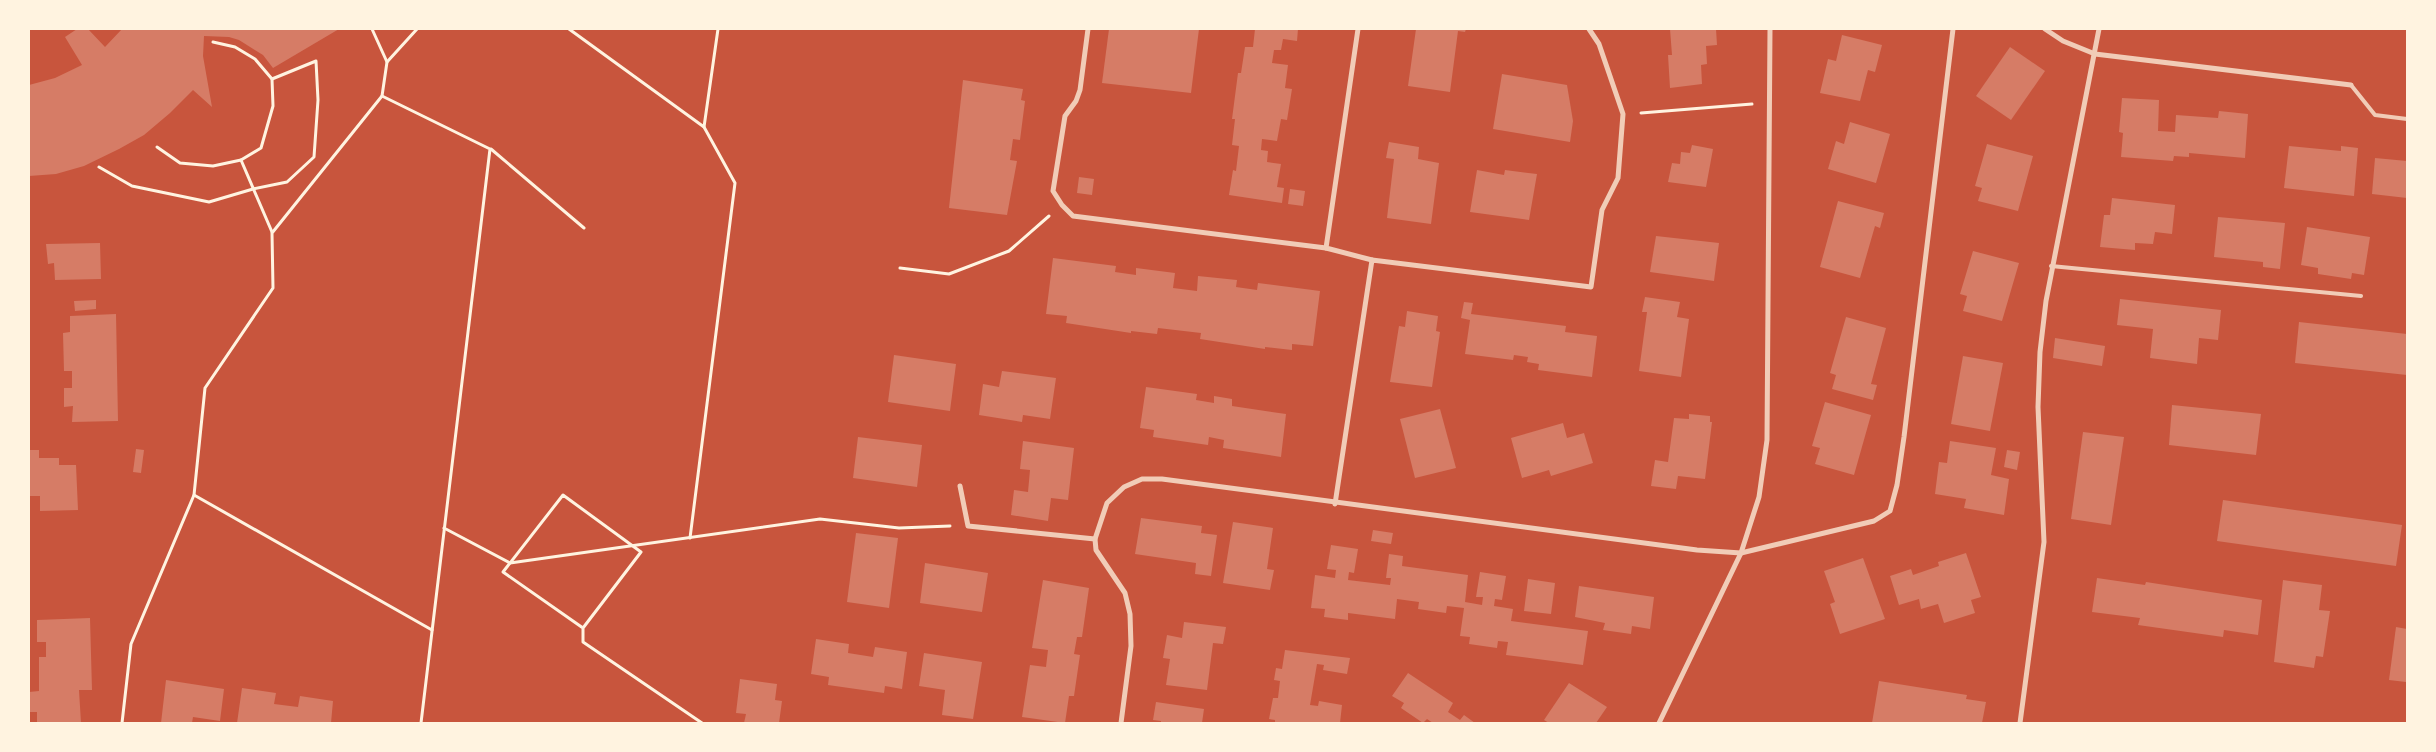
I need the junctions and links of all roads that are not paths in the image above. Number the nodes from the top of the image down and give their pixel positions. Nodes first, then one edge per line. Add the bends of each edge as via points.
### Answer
1 (1088, 29) edge
2 (1358, 29) edge
3 (1589, 29) edge
4 (1770, 29) edge
5 (1953, 29) edge
6 (2045, 29) edge
7 (2099, 29) edge
8 (2095, 54) junction
9 (2351, 85) joint
10 (2407, 119) edge
11 (1326, 248) junction
12 (1372, 260) junction
13 (2051, 266) junction
14 (2361, 296) dead end
15 (960, 486) dead end
16 (1335, 504) junction
17 (1095, 538) junction
18 (1741, 553) junction
19 (1121, 723) edge
20 (1659, 723) edge
21 (2020, 723) edge

1 - 11 street via 1080,90 1065,116 1053,191 1073,216
2 - 11 street
3 - 12 street via 1599,44 1623,114 1618,178 1602,210 1592,287
4 - 18 street via 1767,440 1759,497
5 - 18 street via 1903,446 1890,511 1874,521
6 - 8 street via 2063,41
7 - 8 street
8 - 9 street
8 - 13 street
9 - 10 lane via 2375,115
11 - 12 street
12 - 16 street
13 - 14 lane
13 - 21 street via 2040,352 2038,407 2044,542
15 - 17 street via 968,526
16 - 17 street via 1162,479 1142,479 1124,487 1107,503
16 - 18 street
17 - 19 street via 1096,550 1125,593 1130,614 1131,646
18 - 20 street

